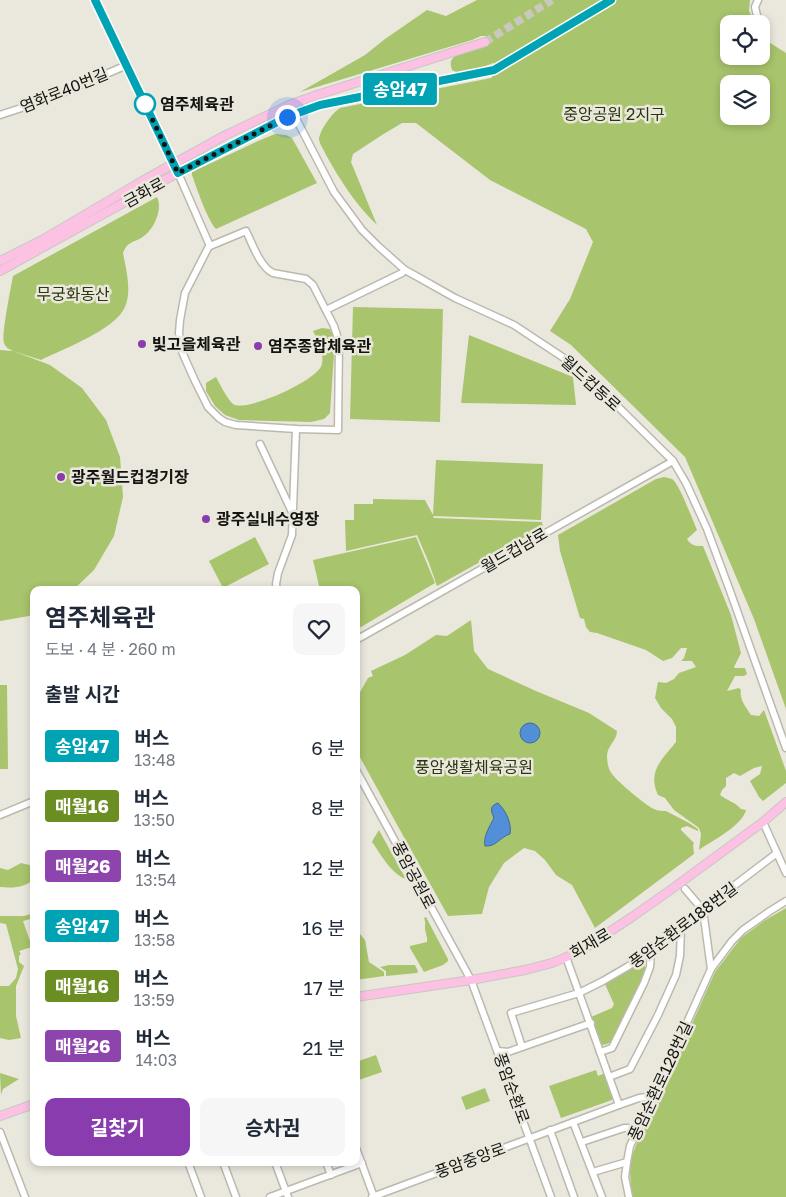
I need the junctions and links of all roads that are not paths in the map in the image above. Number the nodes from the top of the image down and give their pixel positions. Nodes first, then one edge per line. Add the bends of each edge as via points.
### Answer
1 (95, 0) edge
2 (758, 0) edge
3 (757, 15) edge
4 (485, 42) tunnel mouth
5 (127, 65) junction
6 (494, 70) tunnel mouth
7 (288, 105) junction
8 (0, 114) edge
9 (293, 114) junction
10 (174, 164) junction
11 (178, 173) junction
12 (210, 246) junction
13 (0, 261) edge
14 (405, 270) junction
15 (0, 271) edge
16 (326, 310) junction
17 (296, 429) junction
18 (260, 444) dead end
19 (672, 461) junction
20 (292, 513) junction
21 (276, 586) edge
22 (360, 638) edge
23 (786, 748) edge
24 (360, 777) edge
25 (786, 802) edge
26 (30, 803) edge
27 (0, 815) edge
28 (762, 822) junction
29 (777, 853) junction
30 (786, 873) edge
31 (685, 889) dead end
32 (786, 901) edge
33 (703, 910) junction
34 (681, 926) junction
35 (652, 951) junction
36 (566, 957) junction
37 (710, 968) junction
38 (471, 980) junction
39 (580, 993) junction
40 (360, 996) edge
41 (590, 1023) junction
42 (522, 1047) junction
43 (498, 1051) junction
44 (600, 1052) junction
45 (609, 1077) junction
46 (654, 1096) junction
47 (30, 1105) edge
48 (619, 1105) junction
49 (0, 1116) edge
50 (574, 1122) junction
51 (550, 1130) junction
52 (0, 1132) edge
53 (637, 1132) junction
54 (530, 1138) junction
55 (582, 1142) junction
56 (360, 1158) edge
57 (626, 1162) junction
58 (362, 1163) joint
59 (189, 1166) edge
60 (224, 1166) edge
61 (276, 1166) edge
62 (328, 1166) edge
63 (354, 1166) edge
64 (593, 1172) junction
65 (331, 1174) junction
66 (287, 1194) edge
67 (25, 1197) edge
68 (201, 1197) edge
69 (236, 1197) edge
70 (270, 1197) edge
71 (373, 1197) edge
72 (551, 1197) edge
73 (574, 1197) edge
74 (602, 1197) edge
75 (629, 1197) edge

1 - 5 street
2 - 3 street
4 - 7 main road, 금화로
5 - 8 street, 염화로40번길 via 46,100
5 - 10 street
6 - 9 main road, 금화로 via 320,105
7 - 9 street, 월드컵동로
7 - 10 main road, 금화로
9 - 11 main road, 금화로
9 - 14 street, 월드컵동로 via 346,210 362,230
10 - 11 street
10 - 13 main road, 금화로
11 - 12 street
11 - 15 main road, 금화로
12 - 16 street via 246,231 268,270 306,279
12 - 17 street via 185,293 180,320 181,348 196,383 208,407 225,422
14 - 16 street
14 - 19 street, 월드컵동로 via 514,325 573,364
16 - 17 street via 339,342 338,430
17 - 20 street
18 - 20 street
19 - 22 street, 월드컵남로
19 - 23 street, 월드컵동로 via 686,482 707,529
20 - 21 street via 292,535 278,572
24 - 38 street, 풍암공원로
25 - 28 main road, 회재로
26 - 27 street
28 - 29 street
28 - 36 main road, 회재로 via 662,896 585,948
29 - 30 street
29 - 33 street, 풍암순환로188번길
31 - 33 street
32 - 37 street, 풍암순환로128번길 via 743,930
33 - 34 street, 풍암순환로188번길
33 - 37 street
34 - 35 street, 풍암순환로188번길
34 - 45 street via 676,975 658,1015 630,1069
35 - 39 street, 풍암순환로188번길
35 - 44 street via 644,983 612,1048
36 - 38 main road, 회재로 via 525,970
36 - 39 street
37 - 46 street, 풍암순환로128번길
38 - 40 main road, 회재로
38 - 43 street, 풍암순환로
39 - 41 street
39 - 42 street, 풍암순환로188번길 via 511,1013
41 - 42 street
41 - 44 street
42 - 43 street via 508,1052
43 - 54 street, 풍암순환로
44 - 45 street
45 - 48 street
46 - 48 street, 풍암중앙로
46 - 53 street, 풍암순환로128번길
47 - 49 main road
48 - 50 street, 풍암중앙로
50 - 51 street, 풍암중앙로
50 - 55 street
51 - 54 street, 풍암중앙로
51 - 73 street
52 - 67 street
53 - 55 street via 624,1128
53 - 57 street, 풍암순환로128번길
54 - 71 street, 풍암중앙로
54 - 72 street, 풍암순환로
55 - 64 street
56 - 58 street
57 - 64 street
57 - 75 street, 풍암순환로128번길
58 - 71 street
59 - 68 street
60 - 69 street
61 - 66 street
62 - 65 street
63 - 65 street
64 - 74 street
65 - 66 street
66 - 70 street

